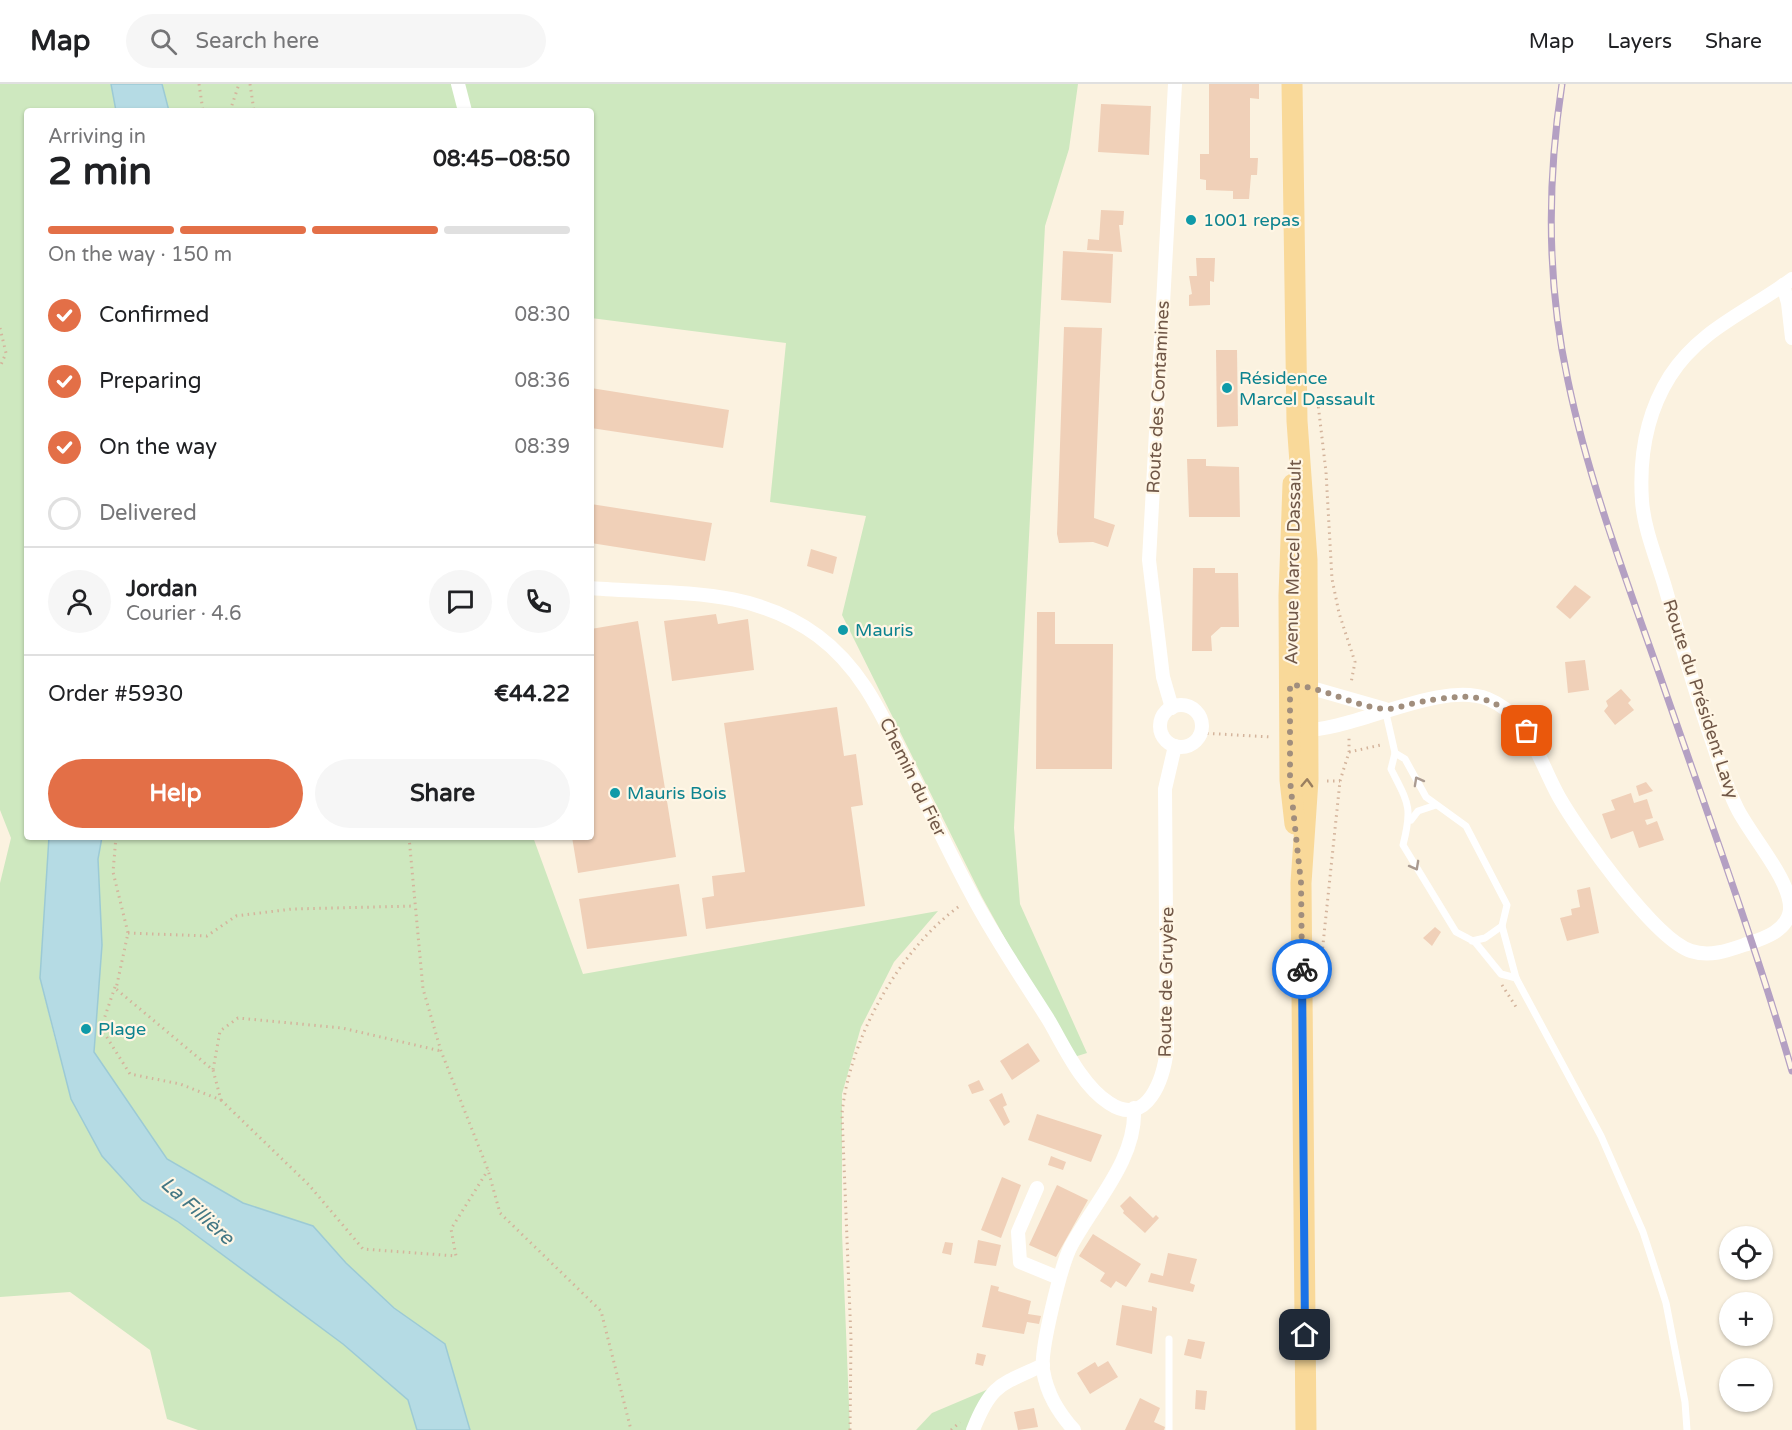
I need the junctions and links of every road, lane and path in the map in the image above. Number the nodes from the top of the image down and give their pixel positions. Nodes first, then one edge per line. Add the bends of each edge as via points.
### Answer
1 (199, 84) edge
2 (239, 84) edge
3 (250, 84) edge
4 (458, 84) edge
5 (1175, 84) edge
6 (1292, 84) edge
7 (203, 108) edge
8 (231, 108) edge
9 (254, 108) edge
10 (464, 108) edge
11 (1787, 282) edge
12 (0, 328) edge
13 (1792, 338) edge
14 (0, 367) edge
15 (1317, 392) dead end
16 (594, 588) edge
17 (1299, 685) junction
18 (1345, 699) junction
19 (1172, 708) junction
20 (1385, 710) junction
21 (1299, 729) junction
22 (1201, 733) junction
23 (1392, 743) junction
24 (1176, 746) junction
25 (1349, 752) dead end
26 (1395, 753) junction
27 (1290, 760) junction
28 (1340, 781) dead end
29 (1436, 805) junction
30 (1409, 822) junction
31 (116, 840) edge
32 (409, 840) edge
33 (1301, 883) junction
34 (972, 897) junction
35 (415, 906) junction
36 (1502, 926) junction
37 (128, 933) junction
38 (1472, 940) junction
39 (1321, 959) dead end
40 (1515, 978) junction
41 (118, 980) junction
42 (1501, 985) dead end
43 (1524, 1019) dead end
44 (441, 1051) junction
45 (213, 1070) junction
46 (221, 1100) junction
47 (1134, 1108) junction
48 (488, 1170) junction
49 (1037, 1188) dead end
50 (1059, 1278) junction
51 (1169, 1339) dead end
52 (1043, 1365) junction
53 (631, 1430) edge
54 (850, 1430) edge
55 (973, 1430) edge
56 (1074, 1430) edge
57 (1169, 1430) edge
58 (1306, 1430) edge
59 (1688, 1430) edge

1 - 7 path
2 - 8 path
3 - 9 path
4 - 10 street
5 - 19 street, Route des Contamines via 1149,560 1163,677
6 - 17 main road, Avenue Marcel Dassault via 1297,421 1307,560
11 - 13 street
11 - 20 street, Route du Président Lavy via 1719,324 1692,348 1670,377 1654,409 1641,462 1642,506 1686,663 1737,808 1787,887 1791,909 1785,922 1764,938 1715,954 1681,947 1654,925 1575,821 1558,796 1527,731 1510,713 1491,700 1470,696
12 - 14 path via 6,353
15 - 18 path via 1332,579 1355,662
16 - 34 street, Chemin du Fier via 695,592 735,598 780,613 832,646 873,696
17 - 18 street, Route du Président Lavy
17 - 21 main road, Avenue Marcel Dassault
18 - 20 street, Route du Président Lavy
19 - 22 street via 1187,706 1195,711 1201,719
19 - 24 street via 1162,718 1161,728 1164,738
20 - 21 street, Route du Président Lavy via 1343,723
20 - 23 lane
21 - 27 main road, Avenue Marcel Dassault
33 -> 21 main road, Avenue Marcel Dassault via 1308,780
22 - 24 street via 1192,744
22 - 27 path via 1268,736
23 - 25 path
23 - 26 lane
24 - 47 street, Route de Gruyère via 1165,789 1167,1048 1159,1086 1147,1101
29 -> 26 lane via 1426,797 1405,759
26 - 30 lane via 1391,769 1409,805
27 - 33 main road, Avenue Marcel Dassault
28 - 39 path
29 - 30 lane via 1418,811
29 - 36 lane via 1466,826 1507,905
30 -> 38 lane via 1403,844 1456,932
31 - 37 path via 112,872
32 - 35 path
33 - 58 main road, Avenue Marcel Dassault
34 - 47 street, Chemin du Fier via 1089,1083 1110,1104
34 - 54 path via 949,914 909,955 863,1038 846,1083 842,1114 851,1339
35 - 37 path via 292,909 236,915 207,936
35 - 44 path via 423,989
36 - 38 lane via 1485,938
36 - 40 lane
37 - 41 path
38 - 40 lane via 1501,974
40 - 59 lane via 1601,1136 1643,1232 1666,1303
41 - 45 path via 116,989
41 - 46 path via 101,1028 130,1074 180,1084
42 - 43 path
44 - 45 path via 342,1028 238,1018 220,1031
44 - 48 path
45 - 46 path
46 - 48 path via 309,1185 363,1249 456,1256 451,1229
47 - 50 street via 1131,1140 1071,1246
48 - 53 path via 500,1213 601,1311
49 - 50 street via 1018,1232 1020,1262
50 - 52 street
51 - 57 lane
52 - 55 street via 997,1386 984,1401
52 - 56 street via 1050,1397

